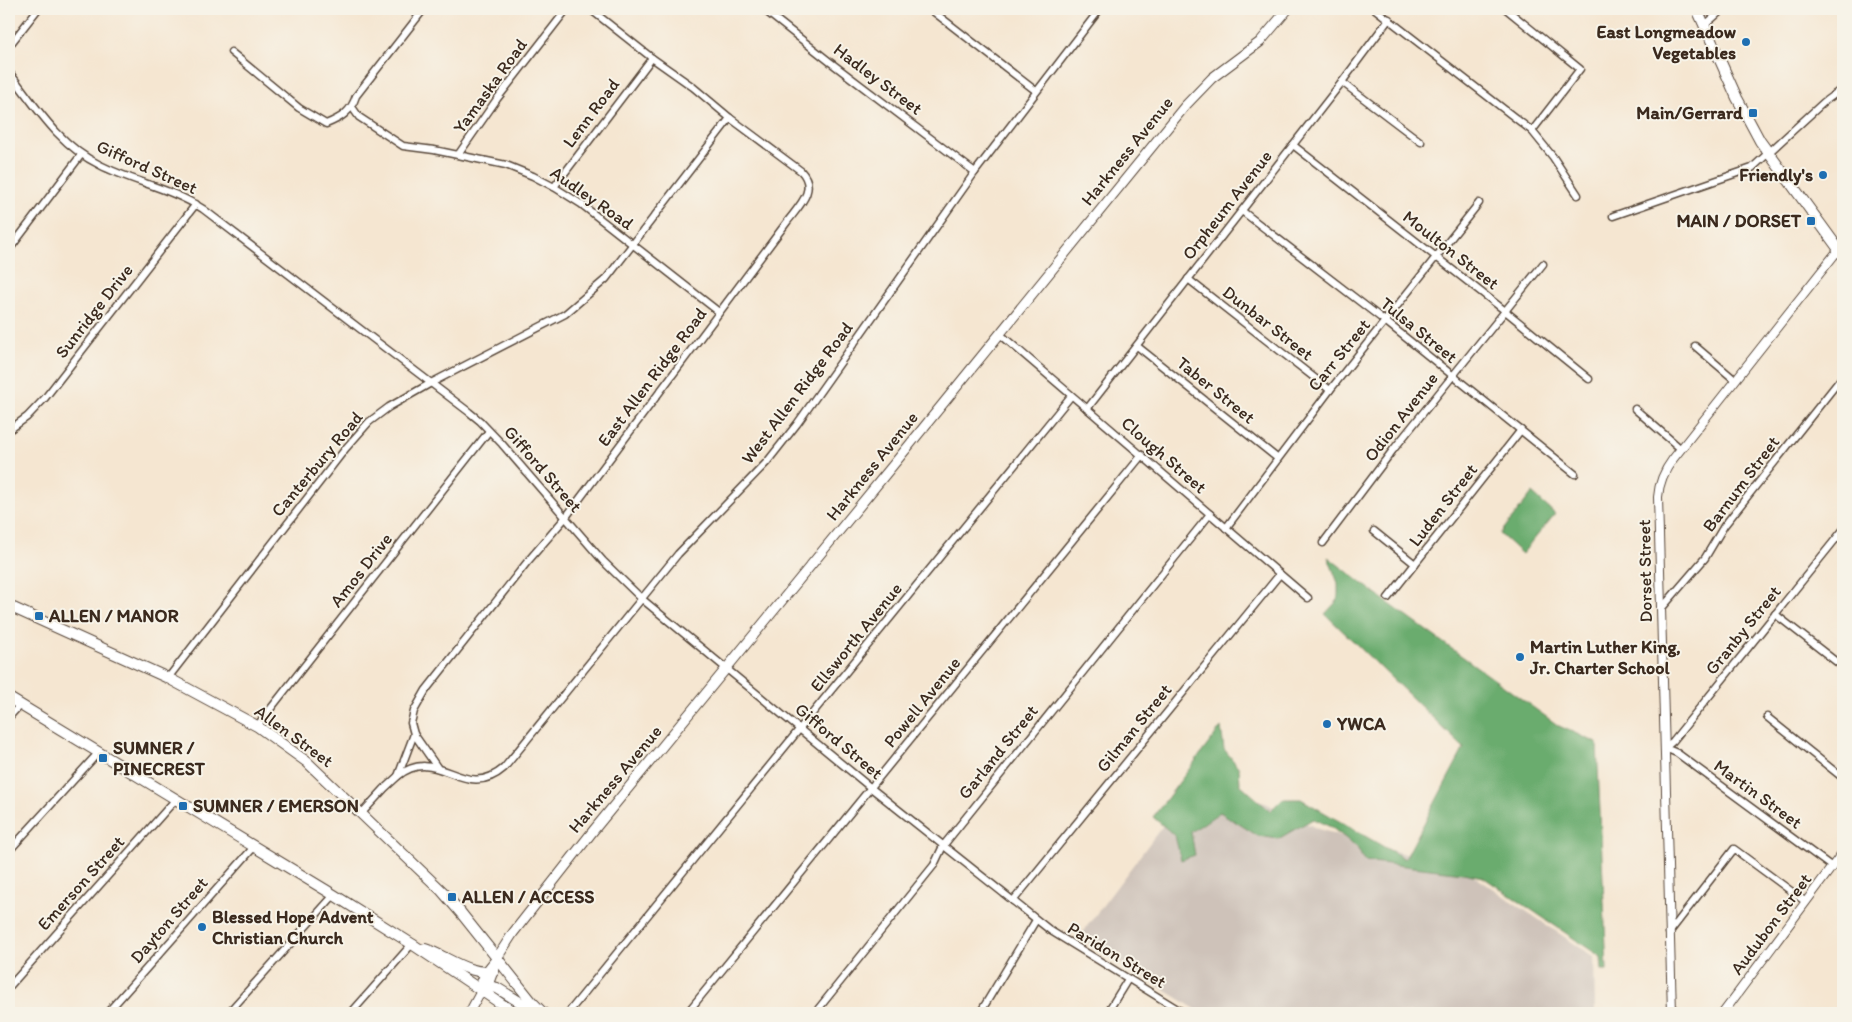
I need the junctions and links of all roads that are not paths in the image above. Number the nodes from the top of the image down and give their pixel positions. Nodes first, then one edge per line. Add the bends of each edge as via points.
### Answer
1 (38, 9) edge
2 (424, 9) edge
3 (590, 9) edge
4 (763, 9) edge
5 (930, 9) edge
6 (1100, 9) edge
7 (1288, 9) edge
8 (1375, 9) edge
9 (1506, 9) edge
10 (1697, 9) edge
11 (1723, 9) edge
12 (566, 10) edge
13 (1389, 19) junction
14 (1705, 25) junction
15 (9, 46) edge
16 (231, 52) dead end
17 (652, 58) junction
18 (9, 72) edge
19 (1342, 82) junction
20 (1843, 88) edge
21 (1036, 91) junction
22 (352, 107) junction
23 (730, 118) junction
24 (1532, 131) junction
25 (1421, 142) dead end
26 (1293, 145) junction
27 (1768, 153) junction
28 (81, 155) junction
29 (458, 156) junction
30 (975, 172) junction
31 (554, 187) junction
32 (1578, 195) dead end
33 (1479, 203) dead end
34 (196, 204) junction
35 (1242, 211) junction
36 (1613, 216) dead end
37 (632, 244) junction
38 (9, 250) edge
39 (1841, 252) edge
40 (1436, 257) junction
41 (1543, 264) dead end
42 (1188, 279) junction
43 (1504, 310) junction
44 (719, 312) junction
45 (1385, 321) junction
46 (1000, 334) junction
47 (1137, 346) junction
48 (1695, 346) dead end
49 (1453, 376) junction
50 (1843, 376) edge
51 (1589, 379) dead end
52 (1735, 380) junction
53 (432, 383) junction
54 (1330, 390) junction
55 (1071, 396) junction
56 (1087, 409) junction
57 (1635, 409) dead end
58 (9, 430) edge
59 (1521, 430) junction
60 (489, 431) junction
61 (1681, 449) junction
62 (1142, 455) junction
63 (1277, 458) junction
64 (1576, 474) dead end
65 (1210, 514) junction
66 (566, 517) junction
67 (1226, 528) junction
68 (1843, 530) edge
69 (1374, 531) dead end
70 (1323, 543) dead end
71 (1415, 564) junction
72 (1280, 574) junction
73 (1308, 598) dead end
74 (1388, 598) dead end
75 (642, 599) junction
76 (9, 606) edge
77 (1661, 609) junction
78 (1775, 614) junction
79 (1843, 668) edge
80 (727, 669) junction
81 (168, 678) junction
82 (9, 698) edge
83 (20, 705) junction
84 (9, 717) edge
85 (1767, 717) dead end
86 (257, 726) junction
87 (800, 728) junction
88 (414, 734) junction
89 (1665, 748) junction
90 (99, 752) junction
91 (437, 767) junction
92 (398, 776) junction
93 (1843, 778) edge
94 (871, 788) junction
95 (176, 799) junction
96 (361, 814) junction
97 (943, 846) junction
98 (254, 847) junction
99 (9, 851) edge
100 (1843, 852) edge
101 (1832, 867) junction
102 (334, 895) junction
103 (1013, 901) junction
104 (1806, 902) junction
105 (1036, 920) junction
106 (1669, 933) junction
107 (412, 944) junction
108 (497, 958) junction
109 (490, 972) junction
110 (1128, 979) junction
111 (9, 987) edge
112 (481, 991) junction
113 (1672, 1011) edge
114 (106, 1013) edge
115 (228, 1013) edge
116 (350, 1013) edge
117 (469, 1013) edge
118 (515, 1013) edge
119 (538, 1013) edge
120 (543, 1013) edge
121 (568, 1013) edge
122 (687, 1013) edge
123 (816, 1013) edge
124 (980, 1013) edge
125 (1107, 1013) edge
126 (1184, 1013) edge
127 (1681, 1013) edge
128 (1723, 1013) edge

1 - 15 street
2 - 22 street via 356,96
3 - 17 street, East Allen Ridge Road
4 - 30 street, Hadley Street
5 - 21 street
6 - 21 street, West Allen Ridge Road
7 - 46 main road, Harkness Avenue via 1260,42 1212,78 1185,106
8 - 13 street
9 - 24 street via 1580,69
10 - 14 main road
11 - 14 street
12 - 29 street, Yamaska Road via 497,99
13 - 19 street, Orpheum Avenue
13 - 24 street
14 - 27 main road via 1741,105
16 - 22 street via 317,120 326,124 343,116
17 - 23 street, East Allen Ridge Road
17 - 31 street, Lenn Road
18 - 28 street, Gifford Street via 52,128
19 - 25 street
19 - 26 street, Orpheum Avenue
20 - 27 street
21 - 30 street, West Allen Ridge Road
22 - 29 street, Audley Road via 359,117 403,146
23 - 37 street, Canterbury Road
23 - 44 street, East Allen Ridge Road via 801,171 809,185 802,201
24 - 32 street
26 - 35 street, Orpheum Avenue
26 - 40 street, Moulton Street
27 - 36 street via 1744,172
27 - 39 main road
28 - 34 street, Gifford Street
28 - 38 street
29 - 31 street, Audley Road via 506,165
30 - 75 street, West Allen Ridge Road via 797,424 767,462 678,554
31 - 37 street, Audley Road
33 - 40 street, Carr Street
34 - 53 street, Gifford Street
34 - 58 street, Sunridge Drive via 45,398
35 - 42 street, Orpheum Avenue
35 - 45 street, Tulsa Street
37 - 44 street, Audley Road
37 - 53 street, Canterbury Road via 606,279 565,314
39 - 52 street, Dorset Street
40 - 43 street, Moulton Street
40 - 45 street, Carr Street
41 - 43 street, Odion Avenue
42 - 47 street, Orpheum Avenue
42 - 54 street, Dunbar Street
43 - 49 street, Odion Avenue
43 - 51 street, Moulton Street
44 - 66 street, East Allen Ridge Road
45 - 49 street, Tulsa Street
45 - 54 street, Carr Street
46 - 55 street, Clough Street
46 - 80 main road, Harkness Avenue
47 - 56 street, Orpheum Avenue
47 - 63 street, Taber Street
48 - 52 street
49 - 59 street, Tulsa Street
49 - 70 street, Odion Avenue
50 - 77 street, Barnum Street via 1724,526 1708,555
52 - 61 street, Dorset Street
53 - 60 street, Gifford Street
53 - 81 street, Canterbury Road via 376,415 362,429
54 - 63 street, Carr Street
55 - 56 street, Clough Street
55 - 87 street, Ellsworth Avenue
56 - 62 street, Clough Street
57 - 61 street
59 - 64 street, Tulsa Street
59 - 71 street, Luden Street
60 - 66 street, Gifford Street
60 - 86 street, Amos Drive
61 - 77 street, Dorset Street via 1664,472 1659,490
62 - 65 street, Clough Street
62 - 94 street, Powell Avenue
63 - 67 street, Carr Street
65 - 67 street, Clough Street
65 - 97 street, Garland Street
66 - 75 street, Gifford Street via 603,561
66 - 88 street, East Allen Ridge Road via 528,560 423,695 412,716
67 - 72 street, Clough Street
68 - 78 street, Granby Street
69 - 71 street
71 - 74 street, Luden Street
72 - 73 street, Clough Street
72 - 103 street, Gilman Street
75 - 80 street, Gifford Street
75 - 91 street, West Allen Ridge Road via 498,772 485,779 471,780
76 - 81 main road, Allen Street
77 - 89 street, Dorset Street
78 - 79 street
78 - 89 street, Granby Street
80 - 87 street, Gifford Street
80 - 108 main road, Harkness Avenue via 593,831 518,926
81 - 86 main road, Allen Street
82 - 83 main road
83 - 84 street
83 - 90 main road
85 - 93 street
86 - 96 main road, Allen Street via 307,762
87 - 94 street, Gifford Street
87 - 121 street, Ellsworth Avenue
88 - 91 street
88 - 92 street, East Allen Ridge Road
89 - 101 street, Martin Street via 1677,753
89 - 106 street, Dorset Street
90 - 95 main road
90 - 99 street
91 - 92 street, West Allen Ridge Road via 419,766
92 - 96 street, East Allen Ridge Road
94 - 97 street, Gifford Street
94 - 122 street, Powell Avenue
95 - 98 main road
95 - 111 street, Emerson Street
96 - 108 main road, Allen Street via 447,897
97 - 103 street, Gifford Street
97 - 123 street, Garland Street via 934,865
98 - 102 main road
98 - 114 street, Dayton Street
100 - 101 street, Audubon Street
101 - 104 street, Audubon Street
102 - 107 main road
102 - 115 street
103 - 105 street, Gifford Street
104 - 106 street via 1734,849
104 - 128 street, Audubon Street
105 - 110 street, Paridon Street
105 - 124 street
106 - 113 street, Dorset Street
107 - 109 main road via 467,968
107 - 112 main road
107 - 116 street
108 - 109 main road, Harkness Avenue
108 - 120 main road, Allen Street
109 - 112 main road via 482,981
110 - 125 street
110 - 126 street, Paridon Street
112 - 117 street
112 - 118 main road
112 - 119 main road via 497,988
113 - 127 street

